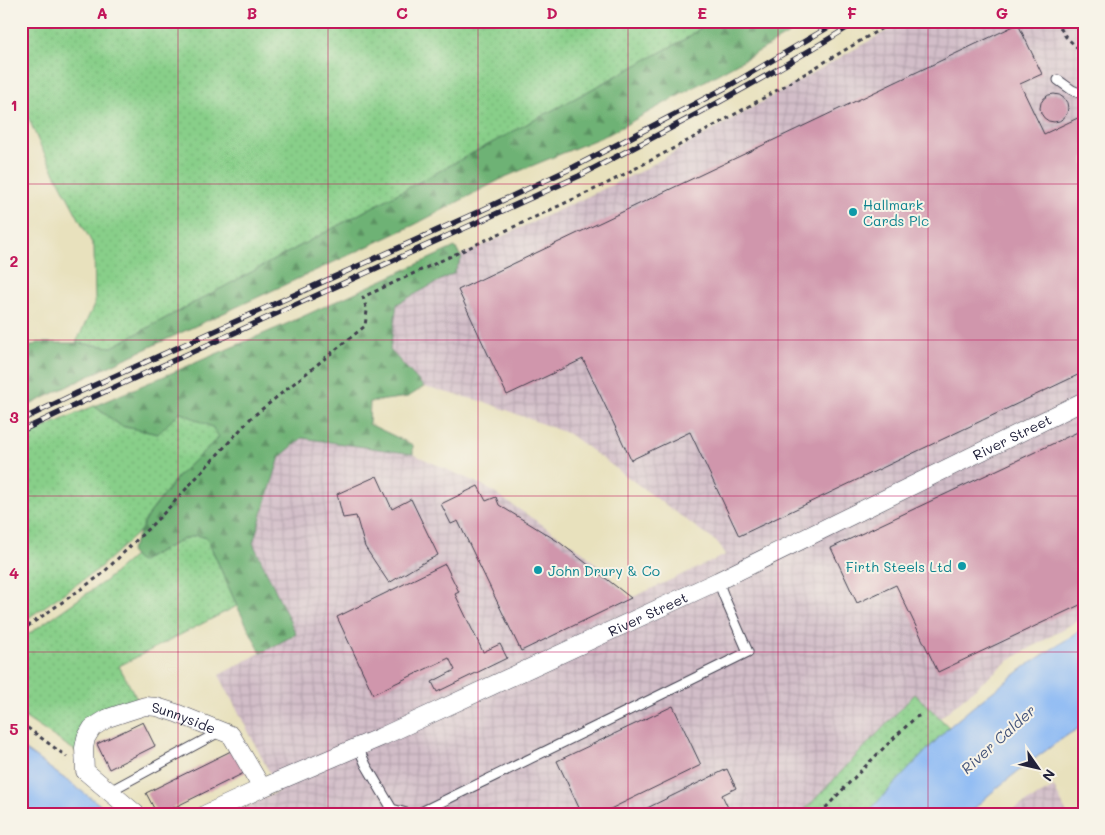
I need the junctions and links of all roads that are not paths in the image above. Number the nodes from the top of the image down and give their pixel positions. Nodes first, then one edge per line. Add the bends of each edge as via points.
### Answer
1 (1058, 80) dead end
2 (1084, 95) edge
3 (1084, 401) edge
4 (718, 580) junction
5 (221, 731) junction
6 (358, 747) junction
7 (262, 788) junction
8 (110, 791) junction
9 (136, 814) edge
10 (206, 814) edge
11 (410, 814) edge
12 (417, 814) edge

1 - 2 lane
3 - 4 street, River Street
4 - 6 street, River Street
4 - 12 lane via 748,652
5 - 7 street, Sunnyside via 231,735
5 - 8 lane
5 - 8 street, Sunnyside via 157,707 145,706 108,718 92,728 84,748 86,771
6 - 7 street, River Street
6 - 11 lane via 392,809
7 - 10 street, River Street
8 - 9 street

